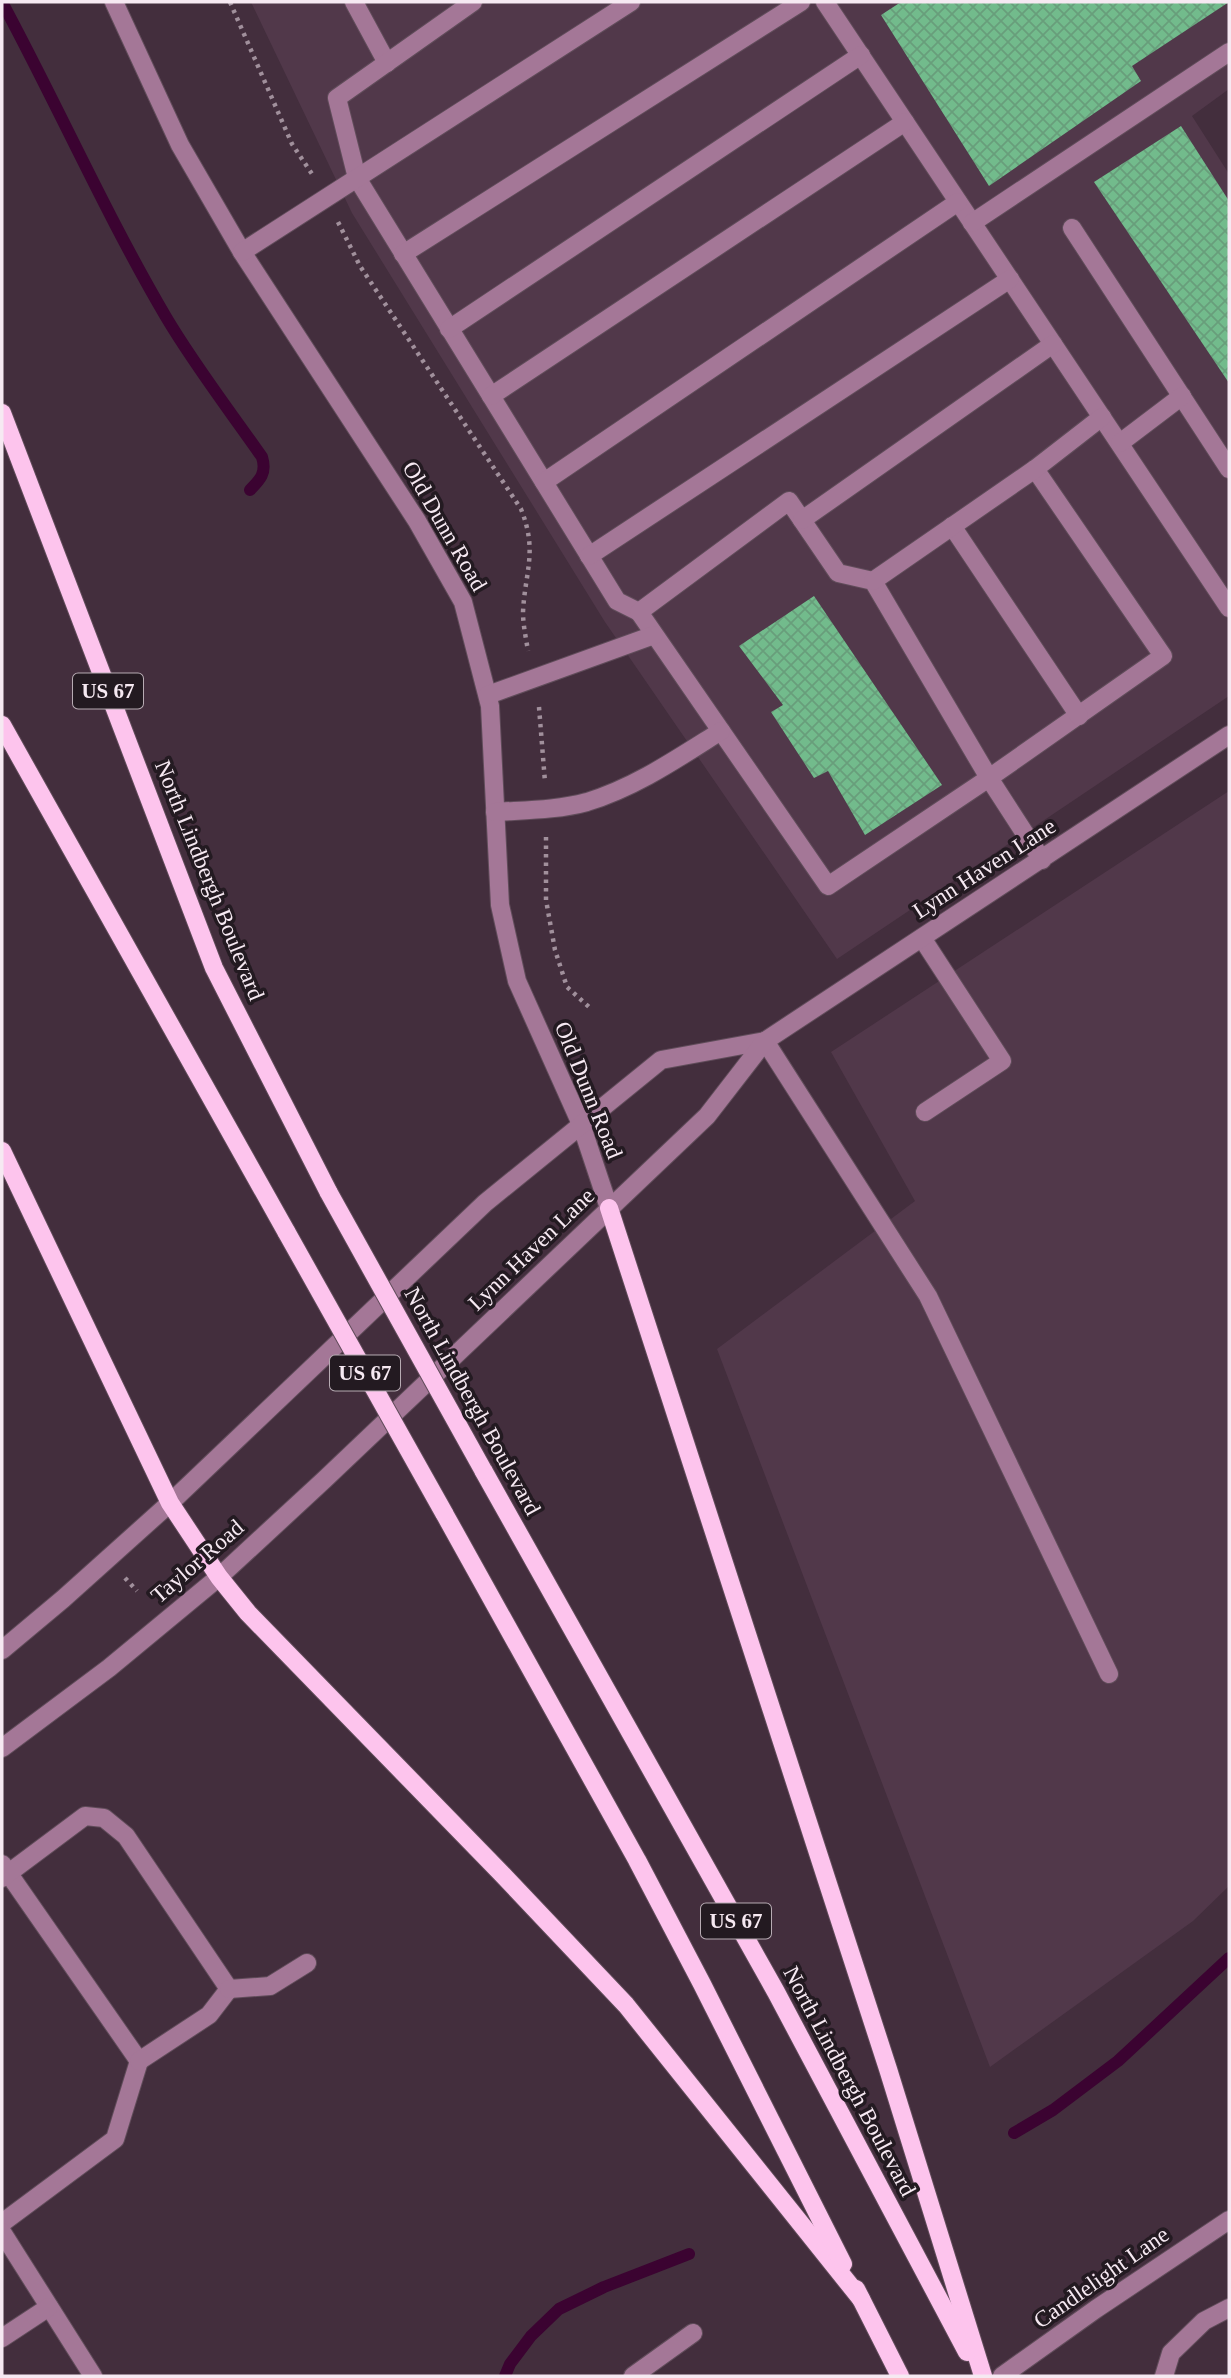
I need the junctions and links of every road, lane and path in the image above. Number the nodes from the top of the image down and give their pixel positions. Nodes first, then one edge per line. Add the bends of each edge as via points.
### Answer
1 (114, 2) edge
2 (230, 2) edge
3 (354, 2) edge
4 (473, 2) edge
5 (631, 2) edge
6 (801, 2) edge
7 (825, 2) edge
8 (1229, 52) edge
9 (861, 55) junction
10 (387, 63) junction
11 (905, 122) junction
12 (305, 162) dead end
13 (357, 178) junction
14 (958, 202) junction
15 (972, 223) junction
16 (1072, 228) dead end
17 (347, 238) dead end
18 (242, 252) junction
19 (403, 254) junction
20 (1010, 279) junction
21 (449, 329) junction
22 (1053, 344) junction
23 (491, 396) junction
24 (1182, 396) junction
25 (2, 413) edge
26 (1102, 417) junction
27 (1119, 443) junction
28 (1035, 469) junction
29 (1229, 469) edge
30 (544, 482) junction
31 (802, 520) junction
32 (952, 526) junction
33 (589, 556) junction
34 (873, 581) junction
35 (1229, 608) edge
36 (639, 612) junction
37 (654, 635) junction
38 (526, 640) dead end
39 (488, 695) junction
40 (1079, 716) junction
41 (541, 718) dead end
42 (2, 725) edge
43 (721, 731) junction
44 (1229, 735) edge
45 (545, 769) dead end
46 (989, 779) junction
47 (495, 812) junction
48 (546, 845) dead end
49 (1042, 860) junction
50 (922, 938) junction
51 (589, 1007) dead end
52 (765, 1041) junction
53 (925, 1112) dead end
54 (581, 1124) junction
55 (2, 1151) edge
56 (609, 1208) junction
57 (412, 1396) joint
58 (170, 1503) junction
59 (124, 1577) dead end
60 (219, 1577) junction
61 (137, 1591) dead end
62 (2, 1650) edge
63 (1109, 1674) dead end
64 (2, 1748) edge
65 (4, 1872) edge
66 (307, 1964) dead end
67 (229, 1989) junction
68 (139, 2061) junction
69 (1229, 2220) edge
70 (2, 2223) edge
71 (2, 2232) edge
72 (861, 2299) junction
73 (50, 2307) junction
74 (1229, 2308) edge
75 (693, 2333) dead end
76 (2, 2338) edge
77 (93, 2376) edge
78 (633, 2376) edge
79 (900, 2376) edge
80 (982, 2376) edge
81 (1002, 2376) edge
82 (1164, 2376) edge

1 - 18 street, Old Dunn Road via 180,145
2 - 12 path via 292,144
3 - 10 street
4 - 10 street
5 - 13 street
6 - 19 street
7 - 9 street
8 - 15 street
9 - 11 street
9 - 21 street
10 - 13 street via 337,98
11 - 14 street
11 - 23 street
13 - 18 street
13 - 19 street
14 - 15 street
14 - 30 street
15 - 20 street
16 - 24 street
17 - 38 path via 360,266 521,509 531,549 523,614
18 - 39 street, Old Dunn Road via 417,521 463,601
19 - 21 street
20 - 22 street
20 - 33 street
21 - 23 street
22 - 26 street
22 - 31 street
23 - 30 street
24 - 27 street
24 - 29 street
25 - 80 main road, North Lindbergh Boulevard / US 67, bridge via 214,968 329,1193 776,1992
26 - 27 street
26 - 28 street
27 - 35 street
28 - 32 street
28 - 40 street via 1163,656
30 - 33 street
31 - 34 street via 838,573
31 - 36 street via 789,501
32 - 34 street
32 - 40 street
33 - 36 street via 617,601
34 - 46 street
36 - 37 street
37 - 39 street
37 - 43 street
39 - 47 street, Old Dunn Road
40 - 46 street
41 - 45 path
42 - 72 main road, US 67, bridge via 649,1883
43 - 46 street via 828,886
43 - 47 street via 658,771 585,802
44 - 49 street, Lynn Haven Lane
46 - 49 street
47 - 54 street, Old Dunn Road via 500,905 517,981
48 - 51 path via 546,900 555,950 567,987
49 - 50 street, Lynn Haven Lane
50 - 52 street, Lynn Haven Lane
50 - 53 street via 1002,1061
52 - 54 street, Lynn Haven Lane via 661,1060
52 - 56 street, Lynn Haven Lane via 707,1116
52 - 63 street via 928,1296
54 - 56 street, Old Dunn Road
54 - 58 street, Lynn Haven Lane via 485,1203
55 - 58 main road
56 - 57 street, Lynn Haven Lane
56 - 80 main road via 888,2069
57 - 60 street, Taylor Road
58 - 60 main road
58 - 62 street
59 - 61 path
60 - 64 street, Taylor Road
60 - 72 main road via 248,1613 626,2005
65 - 67 street via 85,1816 104,1818 125,1836
65 - 68 street
66 - 67 street via 270,1986
67 - 68 street via 209,2015
68 - 70 street via 115,2139
69 - 81 street, Candlelight Lane
71 - 73 street
72 - 79 main road, US 67
73 - 76 street
73 - 77 street
74 - 82 street via 1204,2321 1171,2353
75 - 78 street

